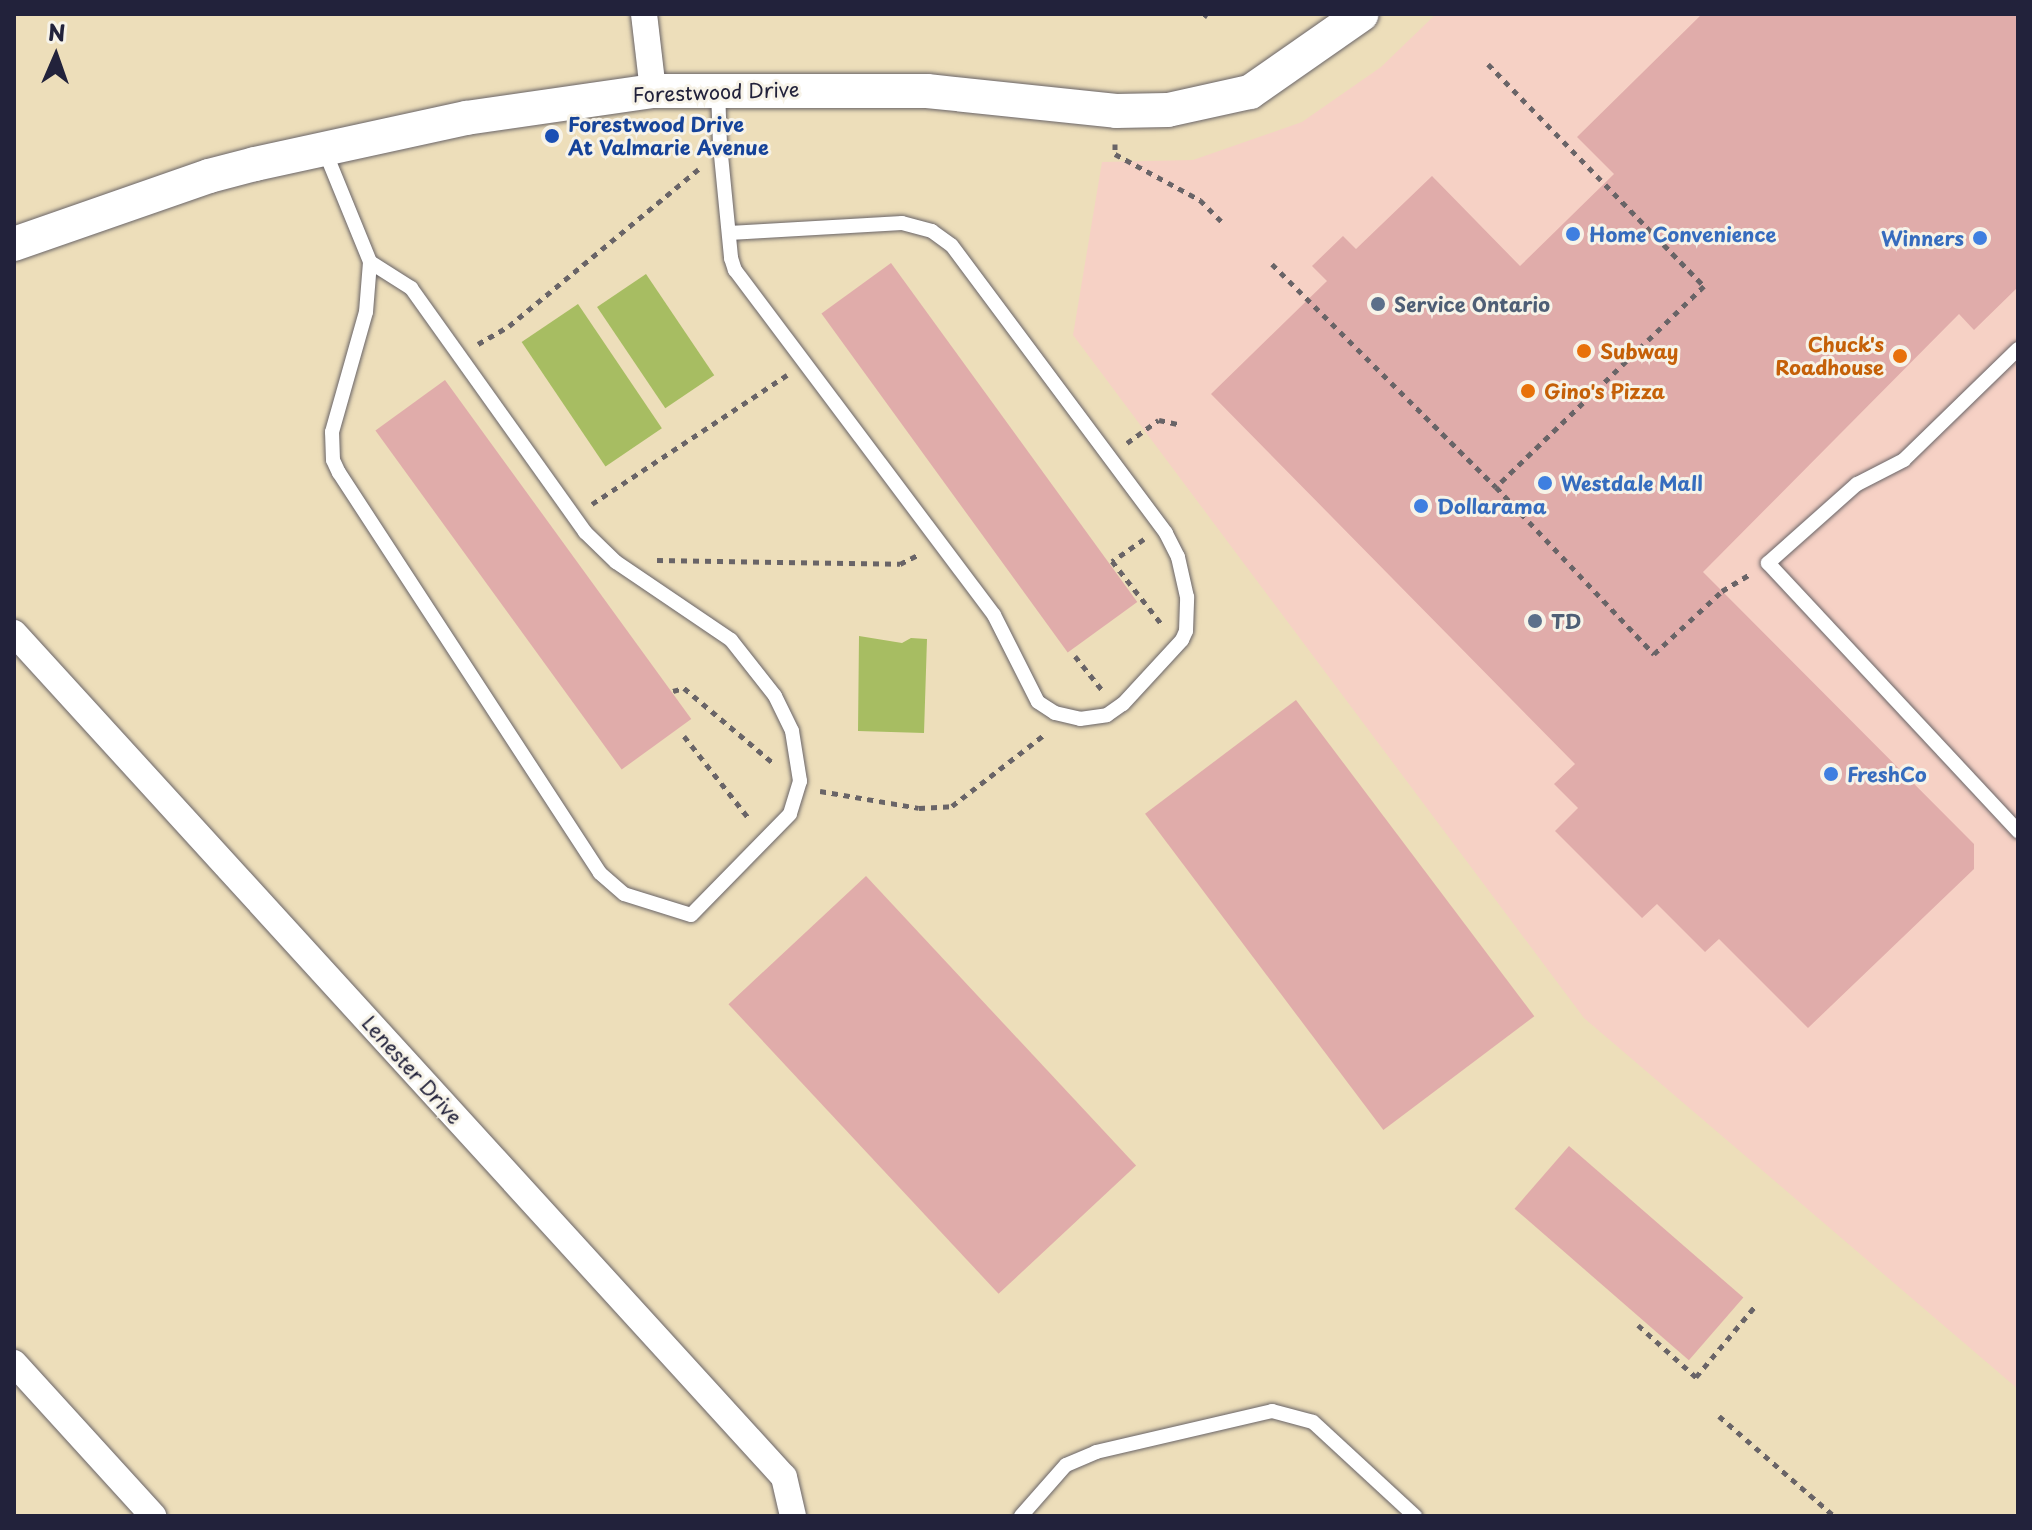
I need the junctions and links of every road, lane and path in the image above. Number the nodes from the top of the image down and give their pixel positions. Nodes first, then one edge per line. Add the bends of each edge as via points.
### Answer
1 (644, 14) edge
2 (1362, 14) edge
3 (1488, 64) dead end
4 (718, 89) junction
5 (653, 91) junction
6 (1116, 111) junction
7 (324, 148) junction
8 (721, 151) junction
9 (1224, 224) dead end
10 (729, 233) junction
11 (14, 244) edge
12 (370, 262) junction
13 (1272, 264) dead end
14 (2018, 349) edge
15 (460, 354) junction
16 (804, 363) junction
17 (1178, 424) dead end
18 (1124, 445) dead end
19 (1496, 487) junction
20 (574, 518) junction
21 (1161, 527) junction
22 (937, 540) junction
23 (652, 559) dead end
24 (1768, 563) junction
25 (14, 633) edge
26 (1182, 640) junction
27 (1075, 656) dead end
28 (673, 691) dead end
29 (1123, 704) junction
30 (1055, 713) junction
31 (684, 736) dead end
32 (776, 765) dead end
33 (819, 791) dead end
34 (2018, 831) edge
35 (766, 839) junction
36 (1756, 1305) dead end
37 (1638, 1325) dead end
38 (14, 1363) edge
39 (1719, 1416) dead end
40 (153, 1516) edge
41 (793, 1516) edge
42 (1021, 1516) edge
43 (1415, 1516) edge
44 (1834, 1516) edge

1 - 5 street
2 - 6 street, Forestwood Drive via 1250,92 1168,110
3 - 19 path via 1704,286
4 - 5 street, Forestwood Drive
4 - 6 street, Forestwood Drive via 927,91
4 - 8 lane
5 - 7 street, Forestwood Drive via 466,118
6 - 9 path via 1115,154 1200,200
7 - 11 street, Forestwood Drive via 209,176
7 - 12 lane
8 - 10 lane
8 - 15 path via 509,326
10 - 16 lane via 735,270
10 - 21 lane via 885,222 918,225 944,238
12 - 15 lane via 411,288
12 - 35 lane via 366,312 332,432 333,460 600,873 624,894 691,915
13 - 19 path
14 - 24 lane via 1904,460 1857,484
15 - 20 lane
16 - 20 path
16 - 22 lane
17 - 18 path via 1159,420
19 - 24 path via 1654,654 1722,591
20 - 35 lane via 616,562 725,634 775,696 792,731 800,781 790,814
21 - 26 lane via 1173,545 1185,584 1188,620
21 - 26 path via 1112,561 1160,624
22 - 23 path via 900,564
22 - 30 lane via 994,615 1032,695
24 - 34 lane
25 - 41 street, Lenester Drive via 784,1477
26 - 29 lane
27 - 29 path via 1104,693
28 - 32 path via 684,688
29 - 30 lane via 1094,719
30 - 33 path via 1050,730 952,806 919,808
31 - 35 path
36 - 37 path via 1696,1377
38 - 40 street
39 - 44 path
42 - 43 lane via 1066,1465 1096,1452 1272,1411 1313,1422

